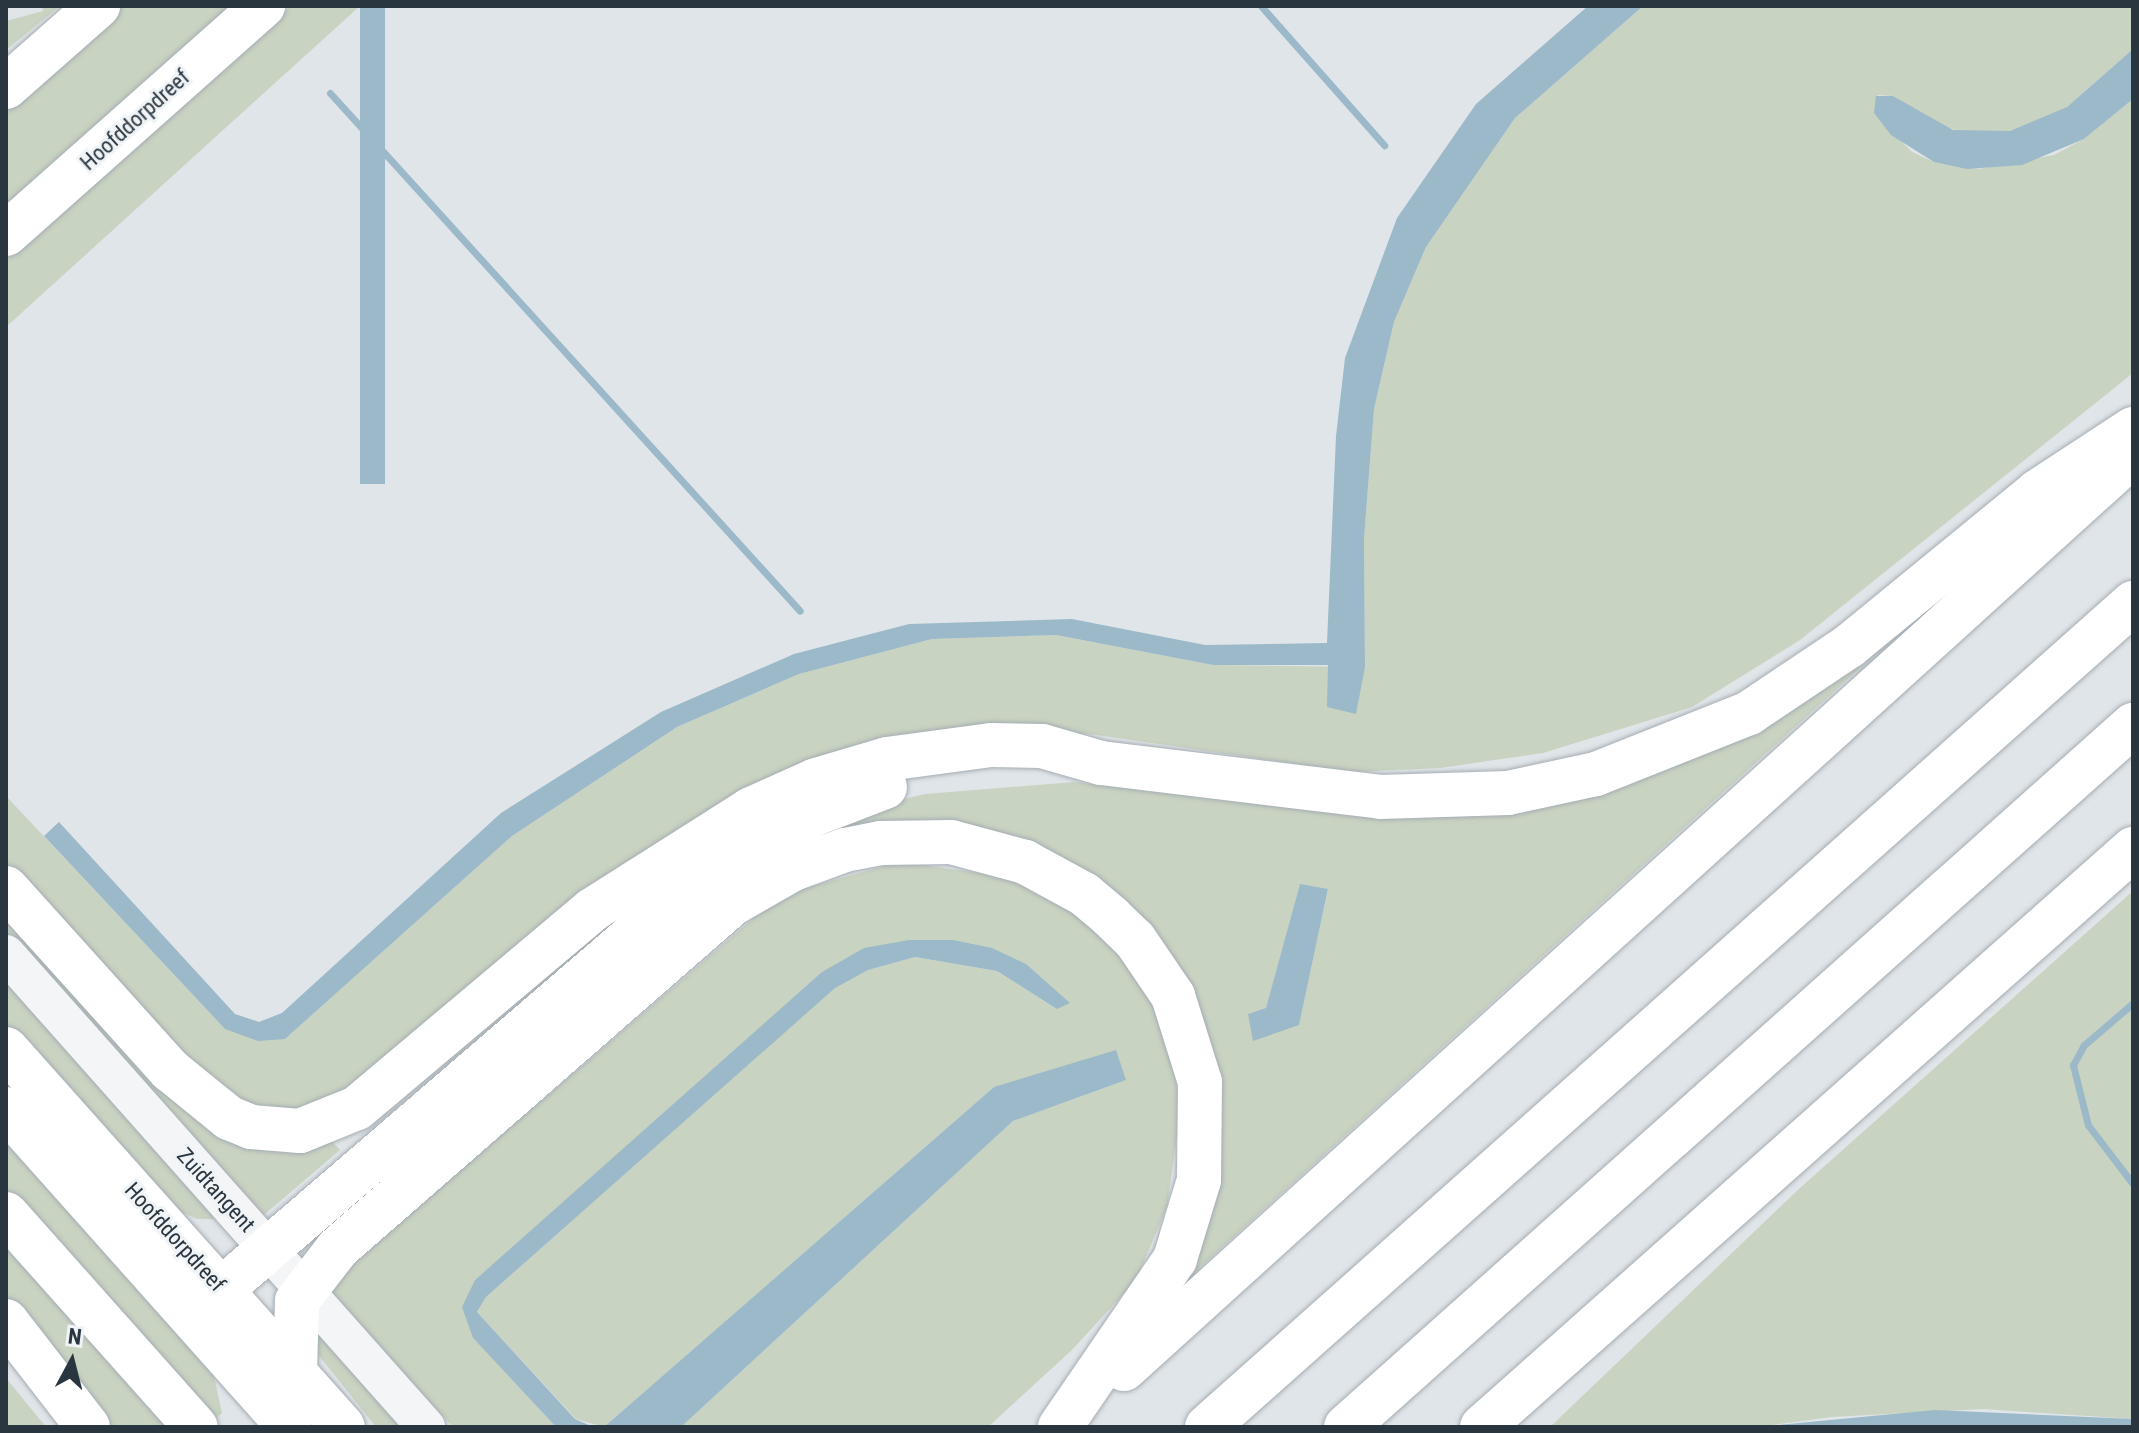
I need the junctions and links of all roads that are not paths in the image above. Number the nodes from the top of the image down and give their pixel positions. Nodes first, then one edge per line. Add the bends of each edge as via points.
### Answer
1 (98, 6) edge
2 (263, 6) edge
3 (6, 87) edge
4 (6, 234) edge
5 (2133, 429) edge
6 (2133, 455) edge
7 (2133, 603) edge
8 (2133, 725) edge
9 (1101, 763) junction
10 (2133, 849) edge
11 (6, 888) edge
12 (6, 954) edge
13 (6, 1049) edge
14 (6, 1109) edge
15 (1771, 1170) junction
16 (6, 1214) edge
17 (268, 1248) junction
18 (135, 1254) junction
19 (222, 1289) junction
20 (303, 1289) junction
21 (6, 1321) edge
22 (229, 1359) junction
23 (295, 1373) junction
24 (88, 1427) edge
25 (196, 1427) edge
26 (250, 1427) edge
27 (289, 1427) edge
28 (343, 1427) edge
29 (426, 1427) edge
30 (1060, 1427) edge
31 (1207, 1427) edge
32 (1346, 1427) edge
33 (1482, 1427) edge
34 (1518, 1427) edge

1 - 3 highway
2 - 4 highway, Hoofddorpdreef
5 - 9 highway via 2037,492 1849,646 1749,713 1596,774 1508,793 1403,798 1327,794
6 - 30 highway
7 - 31 highway
8 - 32 highway
9 - 11 highway via 1042,746 1004,745 887,759 816,780 764,803 667,860 533,957 357,1108 300,1131 251,1127 229,1118 170,1070
9 - 17 highway via 943,771 871,792 755,844 638,926
10 - 15 highway
12 - 17 lane, Zuidtangent
13 - 19 highway, Hoofddorpdreef
14 - 18 highway, Hoofddorpdreef
15 - 33 highway
15 - 34 highway
16 - 25 highway
17 - 19 highway
17 - 20 lane, Zuidtangent
18 - 19 highway
18 - 22 highway, Hoofddorpdreef
19 - 22 highway
19 - 23 highway, Hoofddorpdreef
20 - 23 highway via 294,1317
20 - 29 lane, Zuidtangent
20 - 30 highway via 402,1191 732,904 793,869 854,848 951,842 1025,862 1084,894 1135,940 1173,996 1200,1082 1204,1112 1199,1180 1175,1259
21 - 24 highway
22 - 26 highway via 238,1409
22 - 27 highway, Hoofddorpdreef
23 - 28 highway, Hoofddorpdreef

